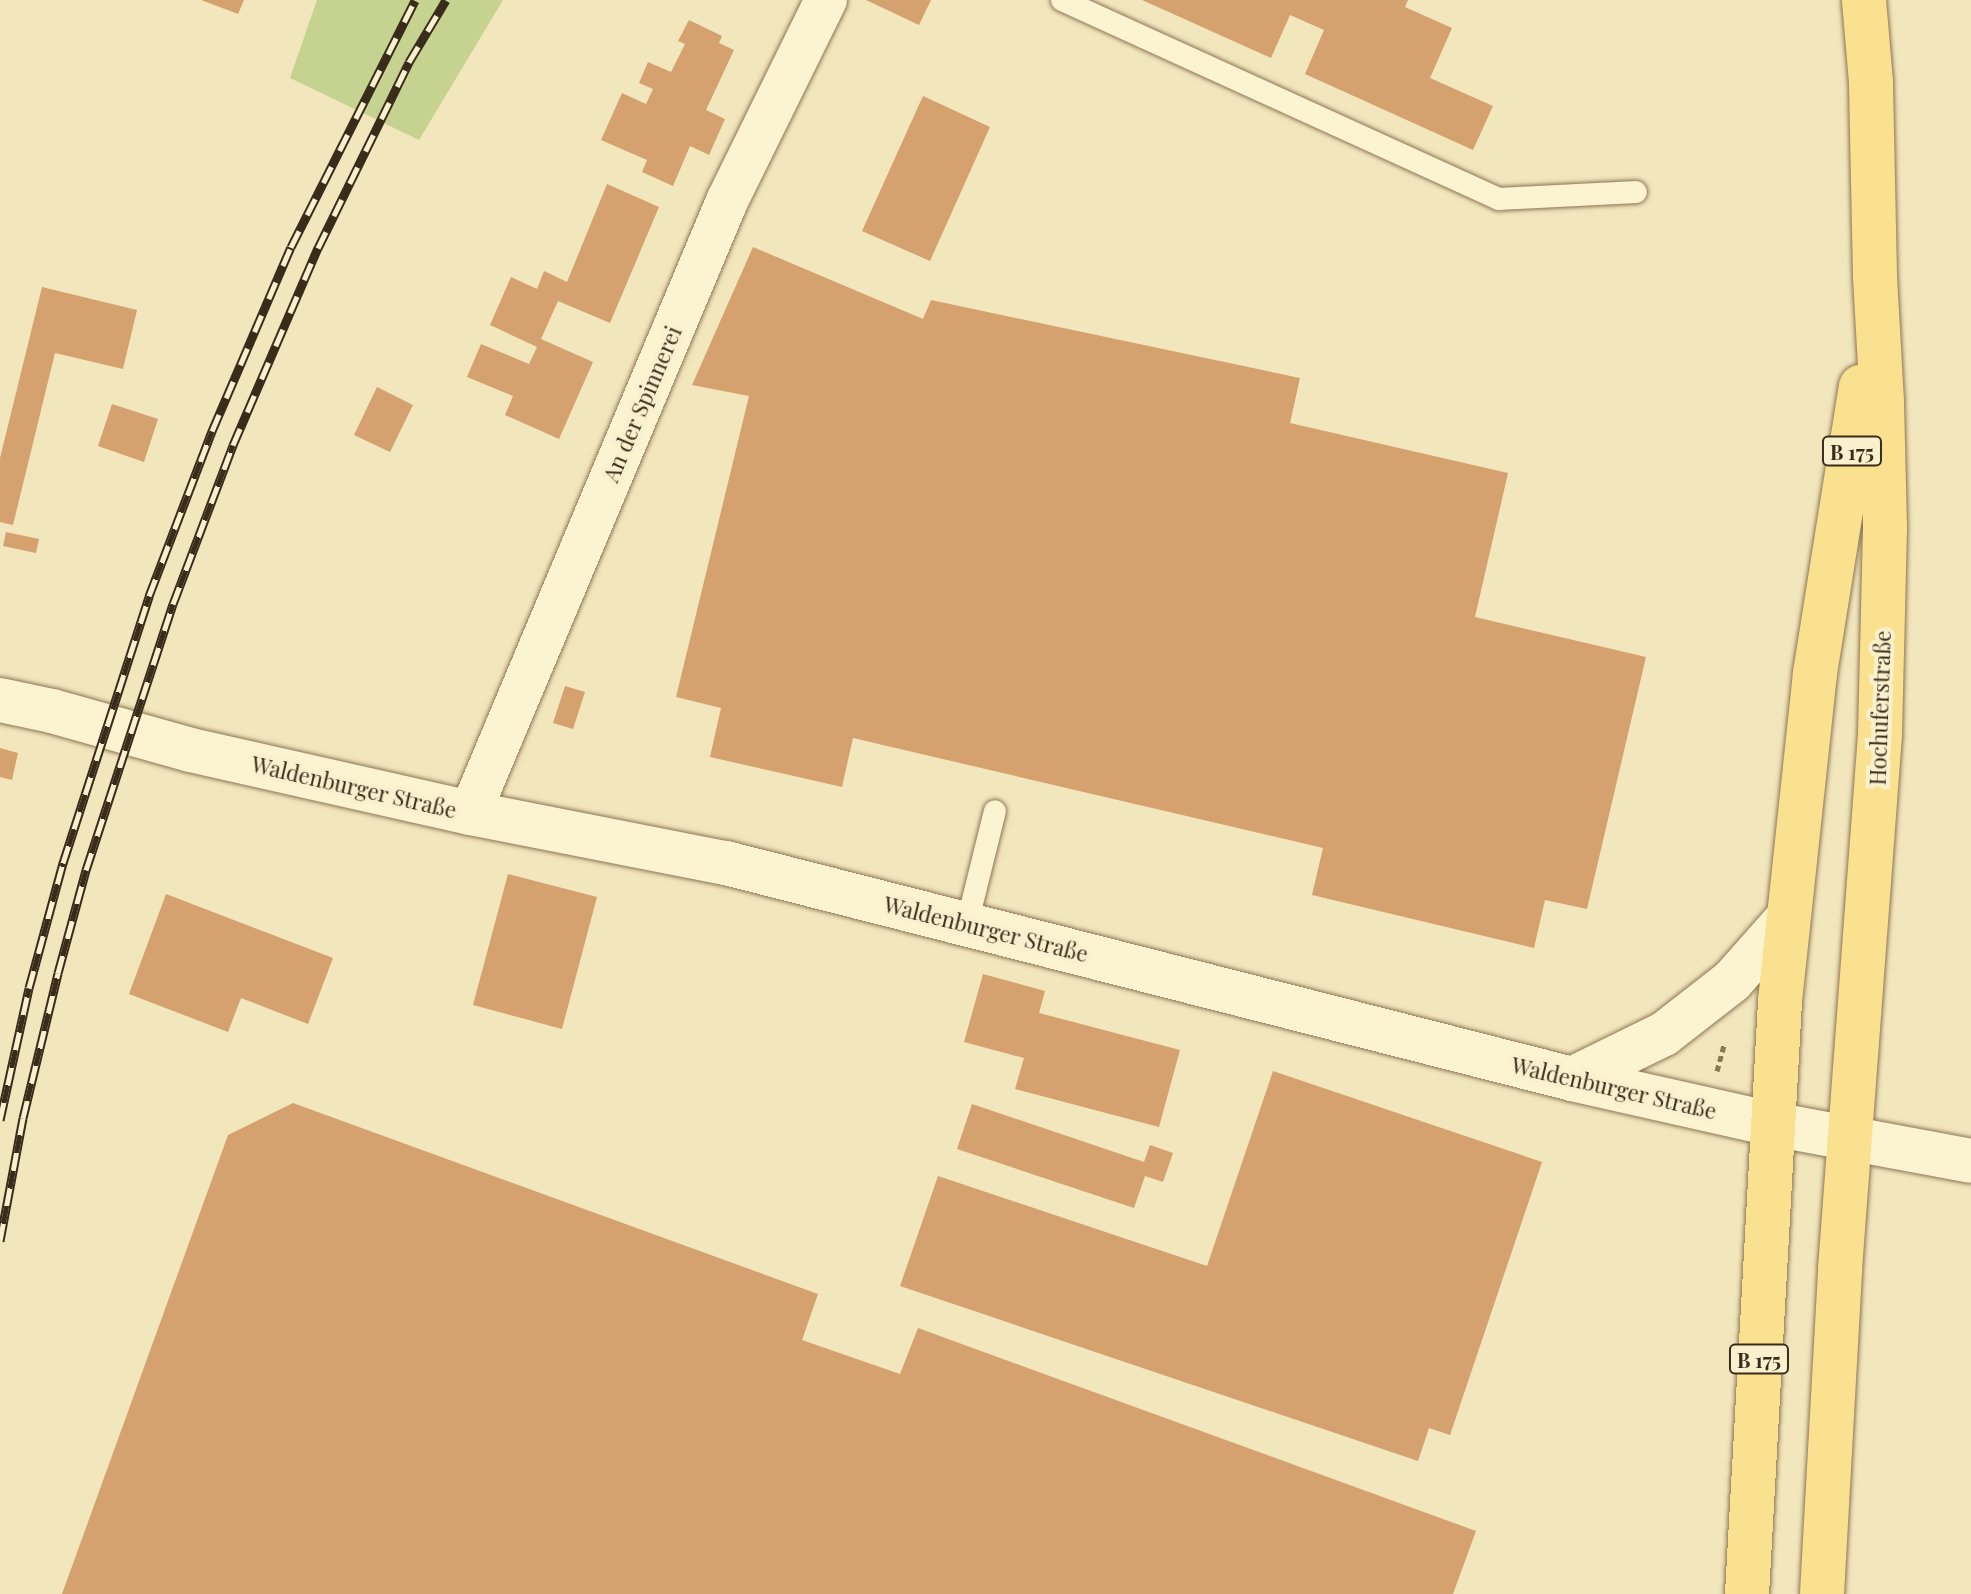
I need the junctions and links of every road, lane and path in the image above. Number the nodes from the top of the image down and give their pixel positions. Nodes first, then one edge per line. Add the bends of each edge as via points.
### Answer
1 (826, 0) edge
2 (1062, 0) edge
3 (1864, 0) edge
4 (1636, 192) dead end
5 (1875, 276) junction
6 (0, 700) edge
7 (995, 811) dead end
8 (470, 813) junction
9 (1788, 918) junction
10 (967, 924) junction
11 (1726, 1038) dead end
12 (1716, 1075) dead end
13 (1572, 1079) junction
14 (1772, 1124) junction
15 (1851, 1139) junction
16 (1952, 1156) edge
17 (1747, 1594) edge
18 (1822, 1594) edge

1 - 8 street, An der Spinnerei via 727,201
2 - 4 lane via 1499,199
3 - 5 main road, Hochuferstraße / B 175
5 - 9 main road, Hochuferstraße / B 175 via 1815,673
5 - 15 main road, Hochuferstraße / B 175 via 1885,526 1880,734
6 - 8 street, Waldenburger Straße
7 - 10 lane
8 - 10 street, Waldenburger Straße via 726,863
9 - 13 street via 1732,981 1674,1027
9 - 14 main road, Hochuferstraße / B 175
10 - 13 street, Waldenburger Straße
11 - 12 path
13 - 14 street, Waldenburger Straße
14 - 15 street, Waldenburger Straße
14 - 17 main road, B 175
15 - 16 street, Waldenburger Straße
15 - 18 main road, B 175

